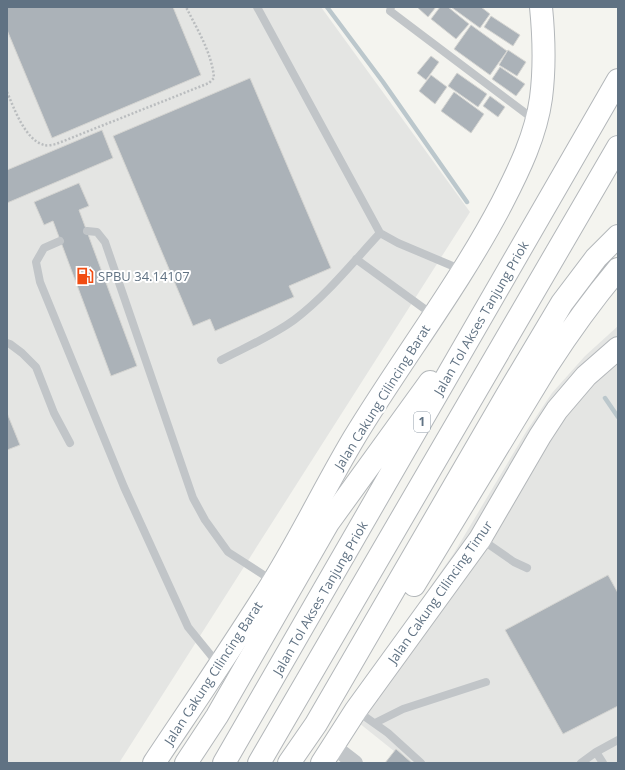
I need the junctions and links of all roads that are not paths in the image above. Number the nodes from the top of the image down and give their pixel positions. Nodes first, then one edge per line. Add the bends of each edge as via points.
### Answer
1 (258, 7) edge
2 (541, 7) edge
3 (390, 8) edge
4 (618, 71) edge
5 (618, 80) edge
6 (536, 121) junction
7 (585, 136) junction
8 (618, 147) edge
9 (87, 231) dead end
10 (380, 233) junction
11 (618, 236) edge
12 (60, 240) dead end
13 (356, 259) junction
14 (457, 269) junction
15 (618, 270) edge
16 (501, 284) junction
17 (429, 313) junction
18 (7, 343) edge
19 (618, 348) edge
20 (221, 360) dead end
21 (70, 443) dead end
22 (480, 539) junction
23 (527, 568) dead end
24 (273, 581) junction
25 (218, 665) junction
26 (486, 682) dead end
27 (356, 710) junction
28 (375, 723) junction
29 (618, 740) edge
30 (596, 752) junction
31 (328, 754) edge
32 (154, 763) edge
33 (186, 763) edge
34 (224, 763) edge
35 (259, 763) edge
36 (289, 763) edge
37 (303, 763) edge
38 (355, 763) edge
39 (421, 763) edge
40 (581, 763) edge
41 (603, 763) edge

1 - 10 lane
2 - 6 highway, Jalan Cakung Cilincing Barat via 545,42 544,68
3 - 6 lane
4 - 7 highway
5 - 7 highway, Jalan Tol Akses Tanjung Priok / 1
6 - 14 highway, Jalan Cakung Cilincing Barat via 516,176 491,224
7 - 16 highway, Jalan Tol Akses Tanjung Priok / 1
8 - 35 highway, 1
9 - 24 lane via 97,232 105,242 194,498 204,520 228,552
10 - 13 lane
10 - 14 lane
11 - 36 highway via 596,258 562,303 316,724
12 - 25 lane via 44,248 36,262 40,282 124,487 188,627
13 - 17 lane
13 - 20 lane via 293,321
14 - 17 highway, Jalan Cakung Cilincing Barat
15 - 37 highway via 570,330
16 - 33 highway via 328,523 218,716
16 - 34 highway, Jalan Tol Akses Tanjung Priok / 1
17 - 24 highway, Jalan Cakung Cilincing Barat via 354,437
18 - 21 lane via 36,366 54,413
19 - 22 highway, Jalan Cakung Cilincing Timur via 586,376 557,410
22 - 23 lane
22 - 27 highway, Jalan Cakung Cilincing Timur
24 - 25 highway, Jalan Cakung Cilincing Barat
25 - 32 highway, Jalan Cakung Cilincing Barat
26 - 28 lane via 403,709
27 - 28 lane
27 - 31 highway, Jalan Cakung Cilincing Timur
28 - 39 lane
29 - 30 lane
30 - 40 lane
30 - 41 lane
31 - 38 street

